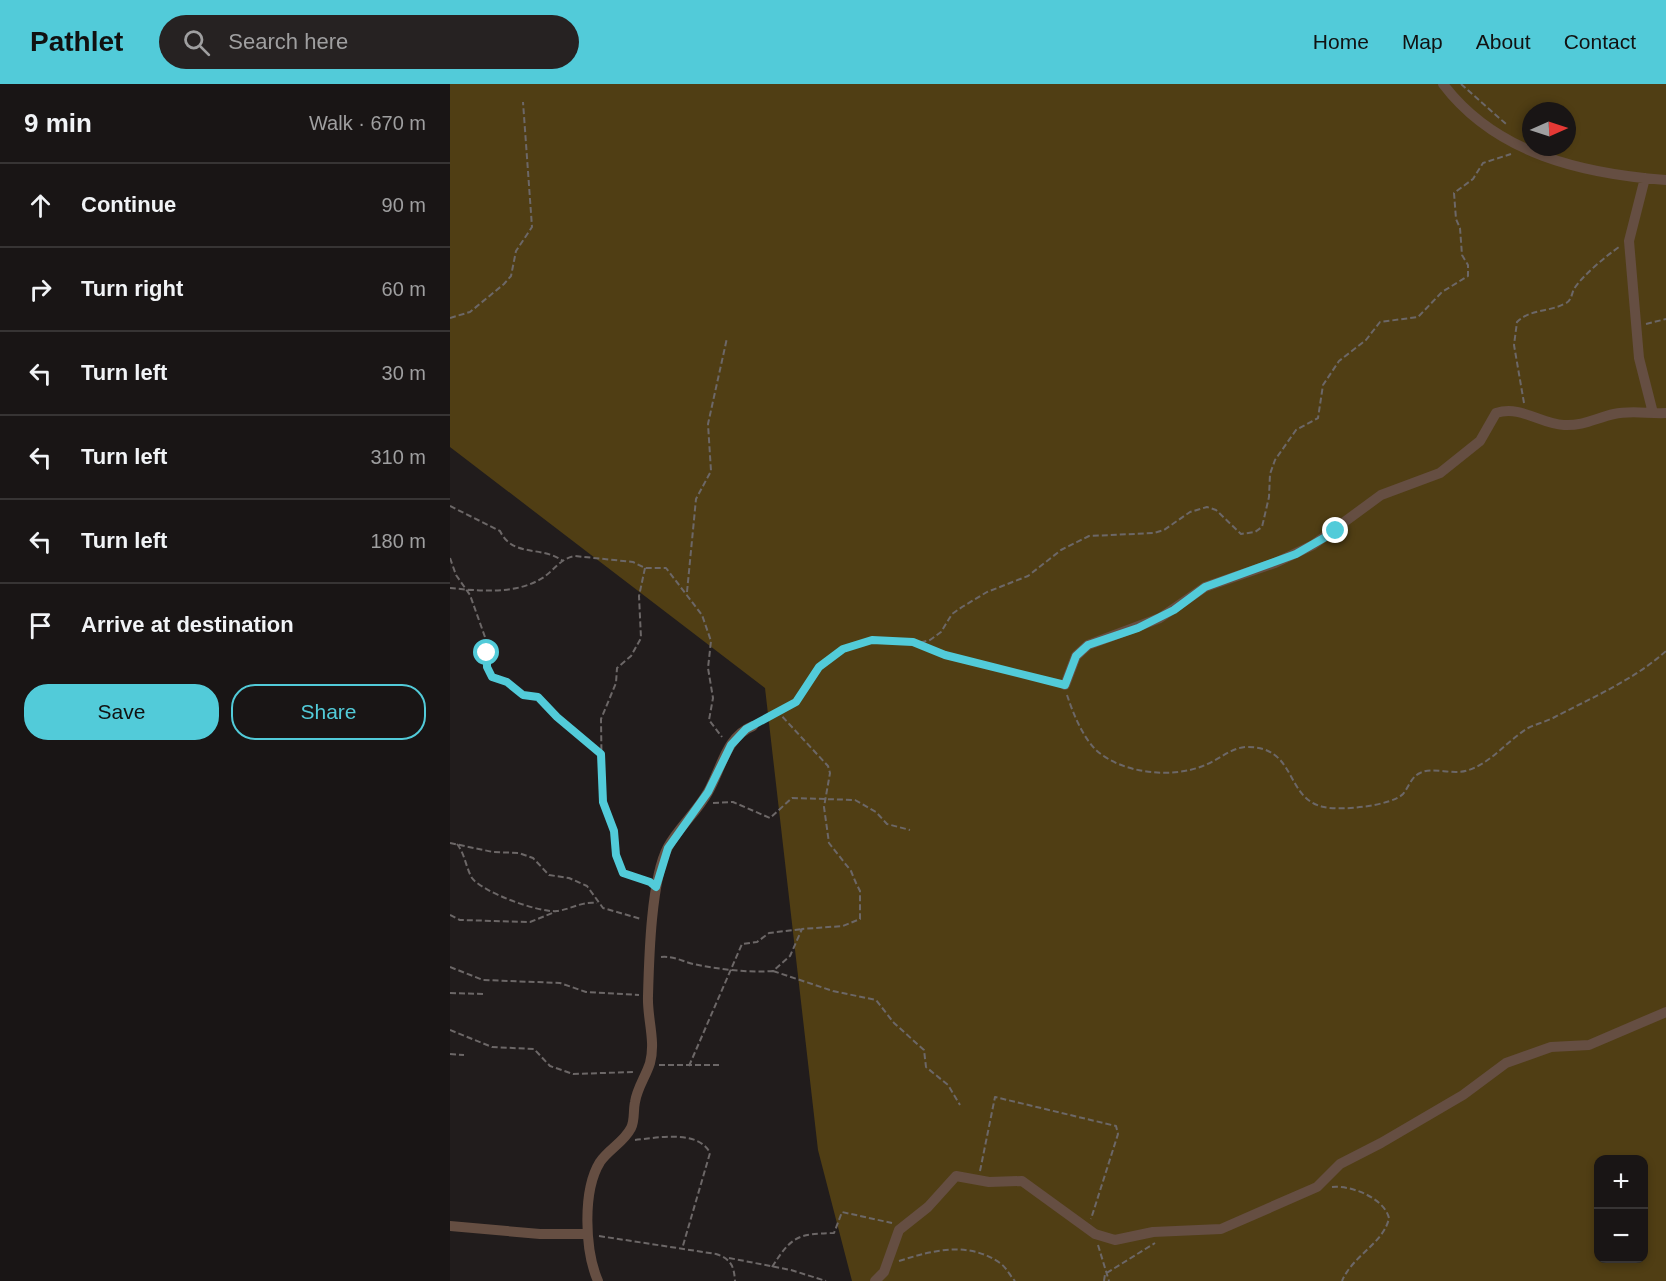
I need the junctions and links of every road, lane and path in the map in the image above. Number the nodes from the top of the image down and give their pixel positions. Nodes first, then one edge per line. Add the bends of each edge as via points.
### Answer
1 (1443, 84) edge
2 (1461, 84) edge
3 (523, 102) dead end
4 (1510, 128) dead end
5 (1522, 148) edge
6 (1522, 151) edge
7 (1542, 156) edge
8 (1645, 178) junction
9 (1666, 180) edge
10 (1629, 241) junction
11 (450, 318) edge
12 (1666, 319) edge
13 (1635, 326) junction
14 (727, 338) dead end
15 (1653, 413) junction
16 (1666, 413) edge
17 (1526, 414) junction
18 (450, 506) edge
19 (450, 558) edge
20 (563, 561) junction
21 (645, 568) junction
22 (450, 588) edge
23 (467, 590) junction
24 (687, 592) junction
25 (913, 642) junction
26 (1666, 651) edge
27 (1065, 685) junction
28 (779, 713) junction
29 (753, 726) joint
30 (731, 745) junction
31 (601, 754) junction
32 (825, 801) junction
33 (701, 803) junction
34 (910, 830) dead end
35 (450, 843) edge
36 (457, 844) junction
37 (656, 887) junction
38 (597, 903) junction
39 (558, 911) junction
40 (450, 915) edge
41 (653, 926) junction
42 (802, 929) junction
43 (650, 962) junction
44 (450, 967) edge
45 (732, 970) junction
46 (773, 971) junction
47 (450, 993) edge
48 (486, 994) dead end
49 (648, 995) junction
50 (1666, 1012) edge
51 (450, 1030) edge
52 (450, 1054) edge
53 (464, 1055) dead end
54 (650, 1064) junction
55 (719, 1065) dead end
56 (689, 1066) junction
57 (960, 1105) dead end
58 (617, 1144) junction
59 (978, 1179) junction
60 (1317, 1187) junction
61 (450, 1226) edge
62 (904, 1227) junction
63 (1088, 1228) junction
64 (1170, 1230) junction
65 (587, 1234) junction
66 (682, 1249) junction
67 (728, 1258) junction
68 (888, 1264) junction
69 (772, 1267) junction
70 (1106, 1274) junction
71 (598, 1281) edge
72 (735, 1281) edge
73 (826, 1281) edge
74 (875, 1281) edge
75 (1015, 1281) edge
76 (1104, 1281) edge
77 (1109, 1281) edge
78 (1342, 1281) edge

1 - 5 street via 1486,127
2 - 4 path
3 - 11 path via 532,226 516,250 511,276 504,284 470,312
6 - 25 path via 1487,160 1473,179 1456,189 1453,199 1462,255 1470,270 1468,276 1442,292 1418,317 1380,322 1366,340 1339,361 1321,389 1318,417 1296,430 1275,460 1262,527 1241,534 1216,510 1207,507 1154,533 1089,536 1061,550 1028,576 962,607 930,640
7 - 8 street via 1566,165
8 - 9 street
8 - 10 street
10 - 13 street
10 - 17 path via 1607,255 1565,304 1528,314 1517,322 1514,345
12 - 13 path
13 - 15 street
14 - 24 path via 708,424 711,471 696,499
15 - 16 street
15 - 17 street via 1623,412 1593,422 1566,425
17 - 27 street via 1517,410 1496,413 1480,441 1440,473 1381,495 1313,545 1275,563 1205,587 1160,618 1088,645 1076,656
18 - 20 path via 500,531 512,546
19 - 23 path
20 - 21 path via 575,556 633,562
20 - 23 path via 543,578 525,585
21 - 24 path via 666,568
21 - 31 path via 639,596 641,638 631,656 617,668 616,683 602,719
22 - 23 path
23 - 31 path via 488,644 489,675 507,682 523,695 538,697
24 - 30 path via 702,615 711,640 710,723
25 - 27 path via 945,655
25 - 28 path via 872,640 843,649 819,667 796,702
26 - 27 path via 1623,681 1529,728 1485,762 1451,774 1426,770 1417,774 1395,799 1355,807 1323,807 1310,801 1301,794 1283,761 1263,749 1243,747 1205,765 1168,772 1113,761 1096,750 1081,730
28 - 29 path
28 - 32 path via 828,766
29 - 30 street
30 - 33 street
31 - 37 path via 602,794 619,864 623,873
32 - 33 path via 792,798 770,818 733,802
32 - 34 path via 855,800 893,827
32 - 42 path via 829,843 851,871 860,891 860,920 827,929
33 - 37 street via 668,848
35 - 36 path
36 - 38 path via 533,858 549,875 587,886
36 - 39 path via 471,876 483,890 536,909
37 - 41 street
38 - 39 path
38 - 41 path via 610,912
39 - 40 path via 530,922 460,920
41 - 43 street
42 - 45 path via 769,933 758,942 742,944
42 - 46 path via 790,956
43 - 45 path via 675,957
43 - 49 street
44 - 49 path via 483,980 560,983 586,992
45 - 46 path
45 - 56 path
46 - 57 path via 876,1000 926,1052 926,1067 948,1085
47 - 48 path
49 - 54 street
50 - 60 street via 1589,1045 1551,1047 1506,1062 1463,1095 1340,1164
51 - 54 path via 492,1047 534,1049 550,1066 573,1074 626,1074
52 - 53 path
54 - 56 path
54 - 58 street via 635,1101 630,1130
55 - 56 path
58 - 65 street via 599,1163 593,1178
58 - 66 path via 661,1137 695,1140 707,1148 708,1165
59 - 62 street via 954,1176 928,1207
59 - 63 street via 1022,1181
59 - 63 path via 995,1097 1116,1126 1118,1134
60 - 64 street via 1221,1229
60 - 78 path via 1353,1189 1384,1206 1389,1218 1382,1234 1352,1262
61 - 65 street
62 - 68 street via 895,1239
62 - 69 path via 842,1212 834,1233 802,1236 788,1243
63 - 64 street via 1115,1240
63 - 70 path via 1100,1250
64 - 70 path via 1141,1254
65 - 66 path
65 - 71 street
66 - 67 path
67 - 69 path
67 - 72 path
68 - 74 street
68 - 75 path via 942,1250 966,1249 1000,1263
69 - 73 path
70 - 76 path
70 - 77 path

